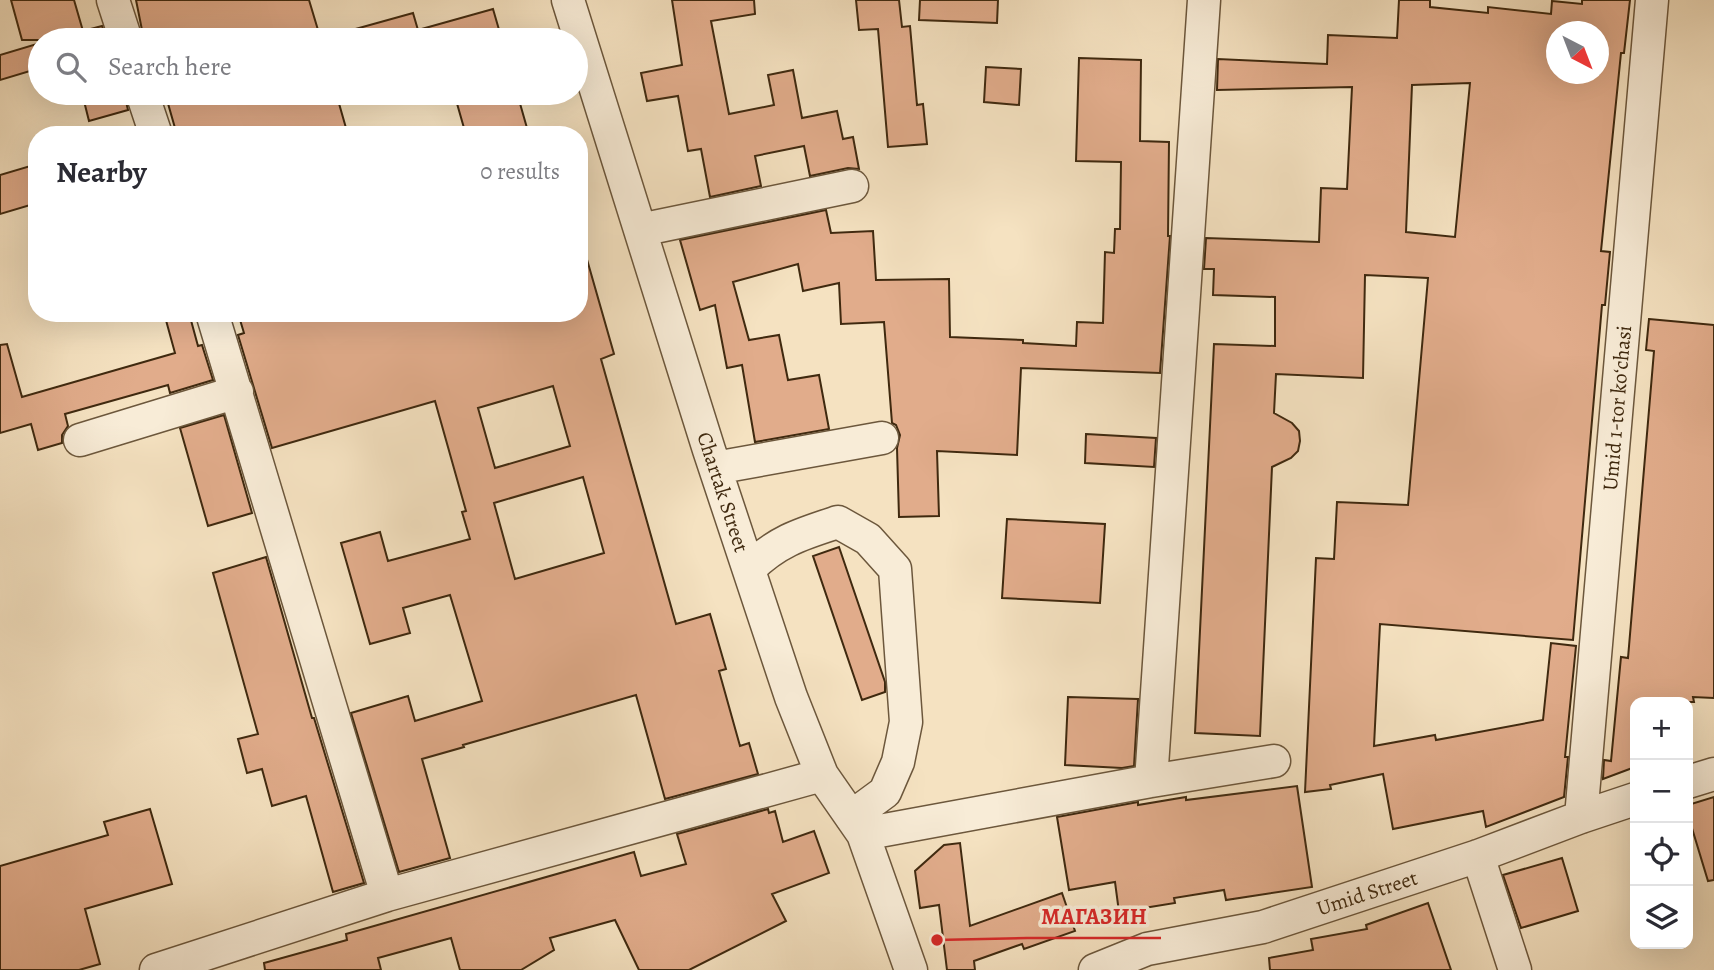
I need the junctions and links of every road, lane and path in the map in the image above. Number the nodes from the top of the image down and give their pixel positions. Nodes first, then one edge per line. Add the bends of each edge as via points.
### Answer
1 (113, 0) edge
2 (568, 0) edge
3 (1203, 0) edge
4 (1652, 0) edge
5 (122, 28) edge
6 (577, 28) edge
7 (588, 64) edge
8 (146, 105) edge
9 (153, 126) edge
10 (852, 186) dead end
11 (640, 230) junction
12 (215, 322) edge
13 (237, 392) junction
14 (882, 438) dead end
15 (80, 440) dead end
16 (715, 468) junction
17 (749, 569) junction
18 (1275, 761) dead end
19 (1714, 774) edge
20 (822, 775) junction
21 (1693, 780) edge
22 (1152, 781) junction
23 (1630, 801) edge
24 (1581, 817) junction
25 (857, 825) junction
26 (1478, 856) junction
27 (387, 895) junction
28 (156, 970) edge
29 (911, 970) edge
30 (1095, 970) edge
31 (1516, 970) edge

1 - 5 street
2 - 6 street, Chartak Street
3 - 22 street
4 - 24 street, Umid 1-tor koʻchasi
7 - 11 street, Chartak Street
8 - 9 street
10 - 11 street
11 - 16 street, Chartak Street
12 - 13 street
13 - 15 street
13 - 27 street
14 - 16 street
16 - 17 street, Chartak Street
17 - 20 street, Chartak Street
17 - 25 street via 790,538 838,522 868,539 895,569 906,722 898,762 885,792
18 - 22 street
19 - 21 street
20 - 25 street, Chartak Street
20 - 27 street
22 - 25 street
23 - 24 street, Umid Street
24 - 26 street, Umid Street
25 - 29 street, Chartak Street
26 - 30 street, Umid Street via 1263,927 1147,949
26 - 31 street
27 - 28 street

